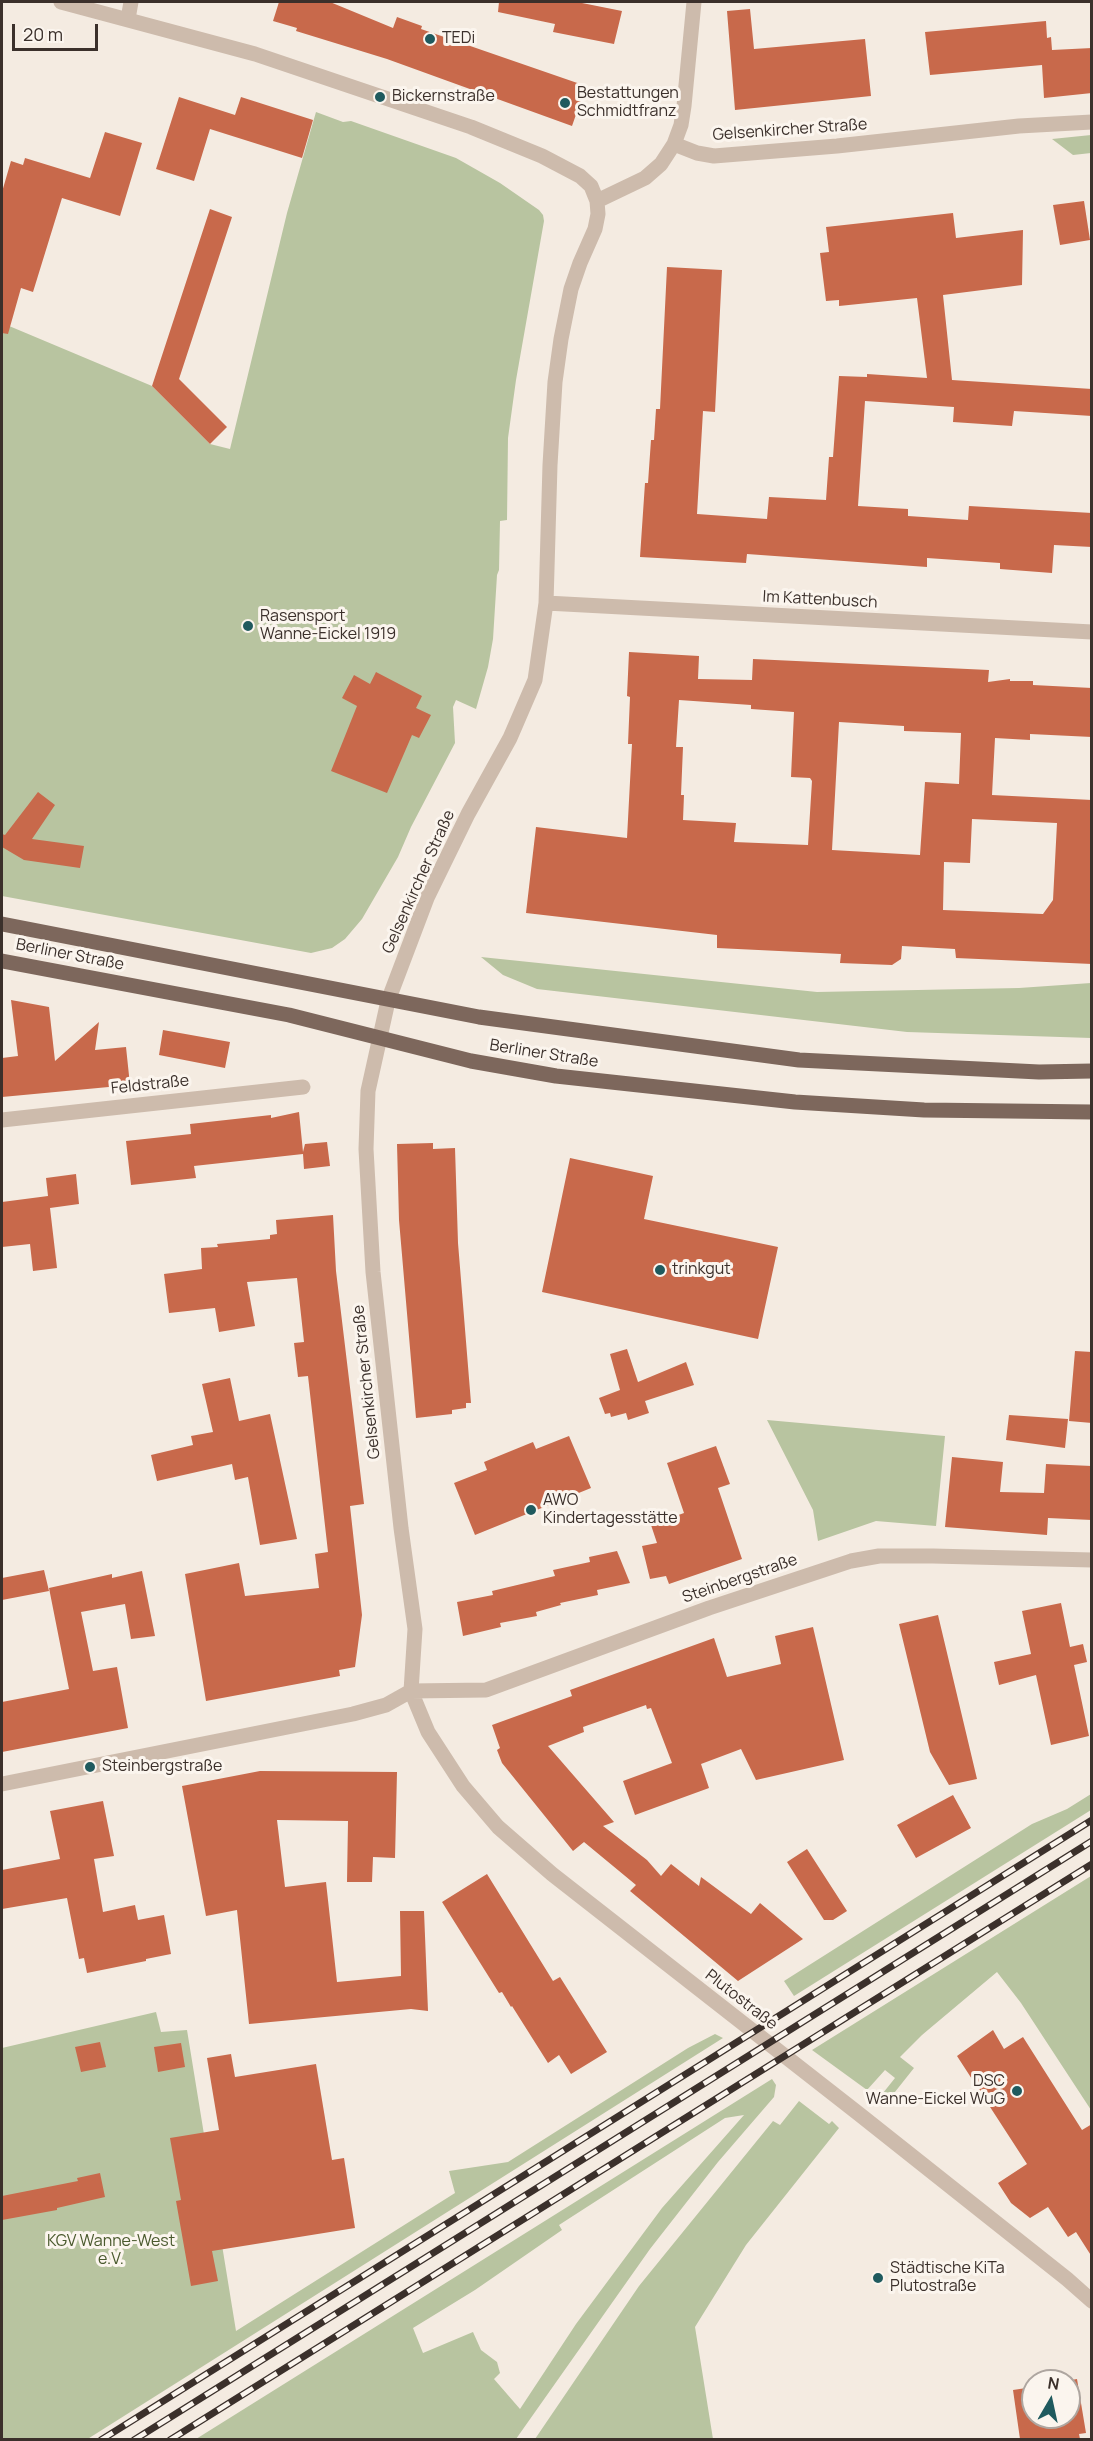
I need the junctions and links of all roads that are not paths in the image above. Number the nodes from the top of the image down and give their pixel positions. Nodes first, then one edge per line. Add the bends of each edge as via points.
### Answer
1 (61, 2) edge
2 (131, 2) edge
3 (694, 2) edge
4 (128, 19) junction
5 (1092, 122) edge
6 (674, 144) junction
7 (597, 201) junction
8 (546, 603) junction
9 (1092, 632) edge
10 (2, 924) edge
11 (2, 961) edge
12 (388, 1001) junction
13 (379, 1037) junction
14 (1092, 1071) edge
15 (303, 1087) dead end
16 (1092, 1112) edge
17 (2, 1120) edge
18 (1092, 1560) edge
19 (411, 1691) junction
20 (2, 1784) edge
21 (1092, 2301) edge

1 - 4 street
2 - 4 street
3 - 6 street via 684,106
4 - 7 street via 255,54 490,135 580,176 591,186
5 - 6 street, Gelsenkircher Straße via 714,156
6 - 7 street via 661,164 645,178
7 - 8 street, Gelsenkircher Straße via 595,229 571,289 555,382
8 - 9 street, Im Kattenbusch
8 - 12 street, Gelsenkircher Straße via 535,680 510,738 446,856
10 - 12 main road, Berliner Straße
11 - 13 main road, Berliner Straße via 289,1015
12 - 13 street, Gelsenkircher Straße
12 - 14 main road, Berliner Straße via 799,1060
13 - 16 main road, Berliner Straße via 471,1061 556,1076 772,1099 924,1110
13 - 19 street, Gelsenkircher Straße via 368,1091 366,1149 373,1272 400,1528 416,1629
15 - 17 street, Feldstraße
18 - 19 street, Steinbergstraße via 879,1556 851,1561 698,1611 486,1690
19 - 20 street via 386,1705 353,1714
19 - 21 street, Plutostraße via 428,1732 463,1786 498,1827 552,1874

